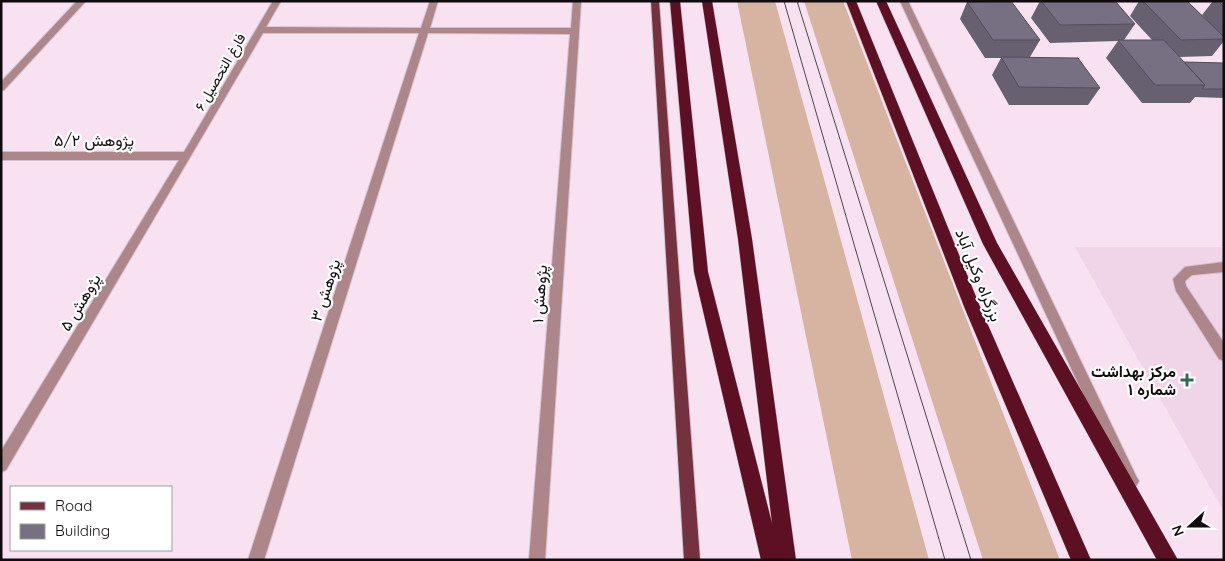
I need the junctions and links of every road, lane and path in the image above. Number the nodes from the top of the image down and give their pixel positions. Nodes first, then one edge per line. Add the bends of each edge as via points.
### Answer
1 (82, 1) edge
2 (277, 1) edge
3 (434, 1) edge
4 (577, 1) edge
5 (655, 1) edge
6 (675, 1) edge
7 (707, 1) edge
8 (851, 1) edge
9 (881, 1) edge
10 (904, 1) edge
11 (260, 30) junction
12 (424, 31) junction
13 (574, 31) junction
14 (1, 88) edge
15 (1, 156) edge
16 (187, 156) junction
17 (1224, 267) edge
18 (1224, 355) edge
19 (1, 465) edge
20 (256, 560) edge
21 (537, 560) edge
22 (692, 560) edge
23 (771, 560) edge
24 (786, 560) edge
25 (1081, 560) edge
26 (1168, 560) edge

1 - 14 street
2 - 11 street, فارغ التحصیل ۶
3 - 12 street, پژوهش ۳
4 - 13 street, پژوهش ۱
5 - 22 main road
6 - 23 highway via 701,272
7 - 24 highway via 745,239
8 - 25 highway, بزرگراه وکیل آباد via 973,309
9 - 26 highway via 990,244
10 - 26 street
11 - 12 street
11 - 16 street, فارغ التحصیل ۶
12 - 13 street
12 - 20 street, پژوهش ۳
13 - 21 street, پژوهش ۱
15 - 16 street, پژوهش ۵/۲
16 - 19 street, پژوهش ۵
17 - 18 street via 1189,270 1179,278 1180,287

